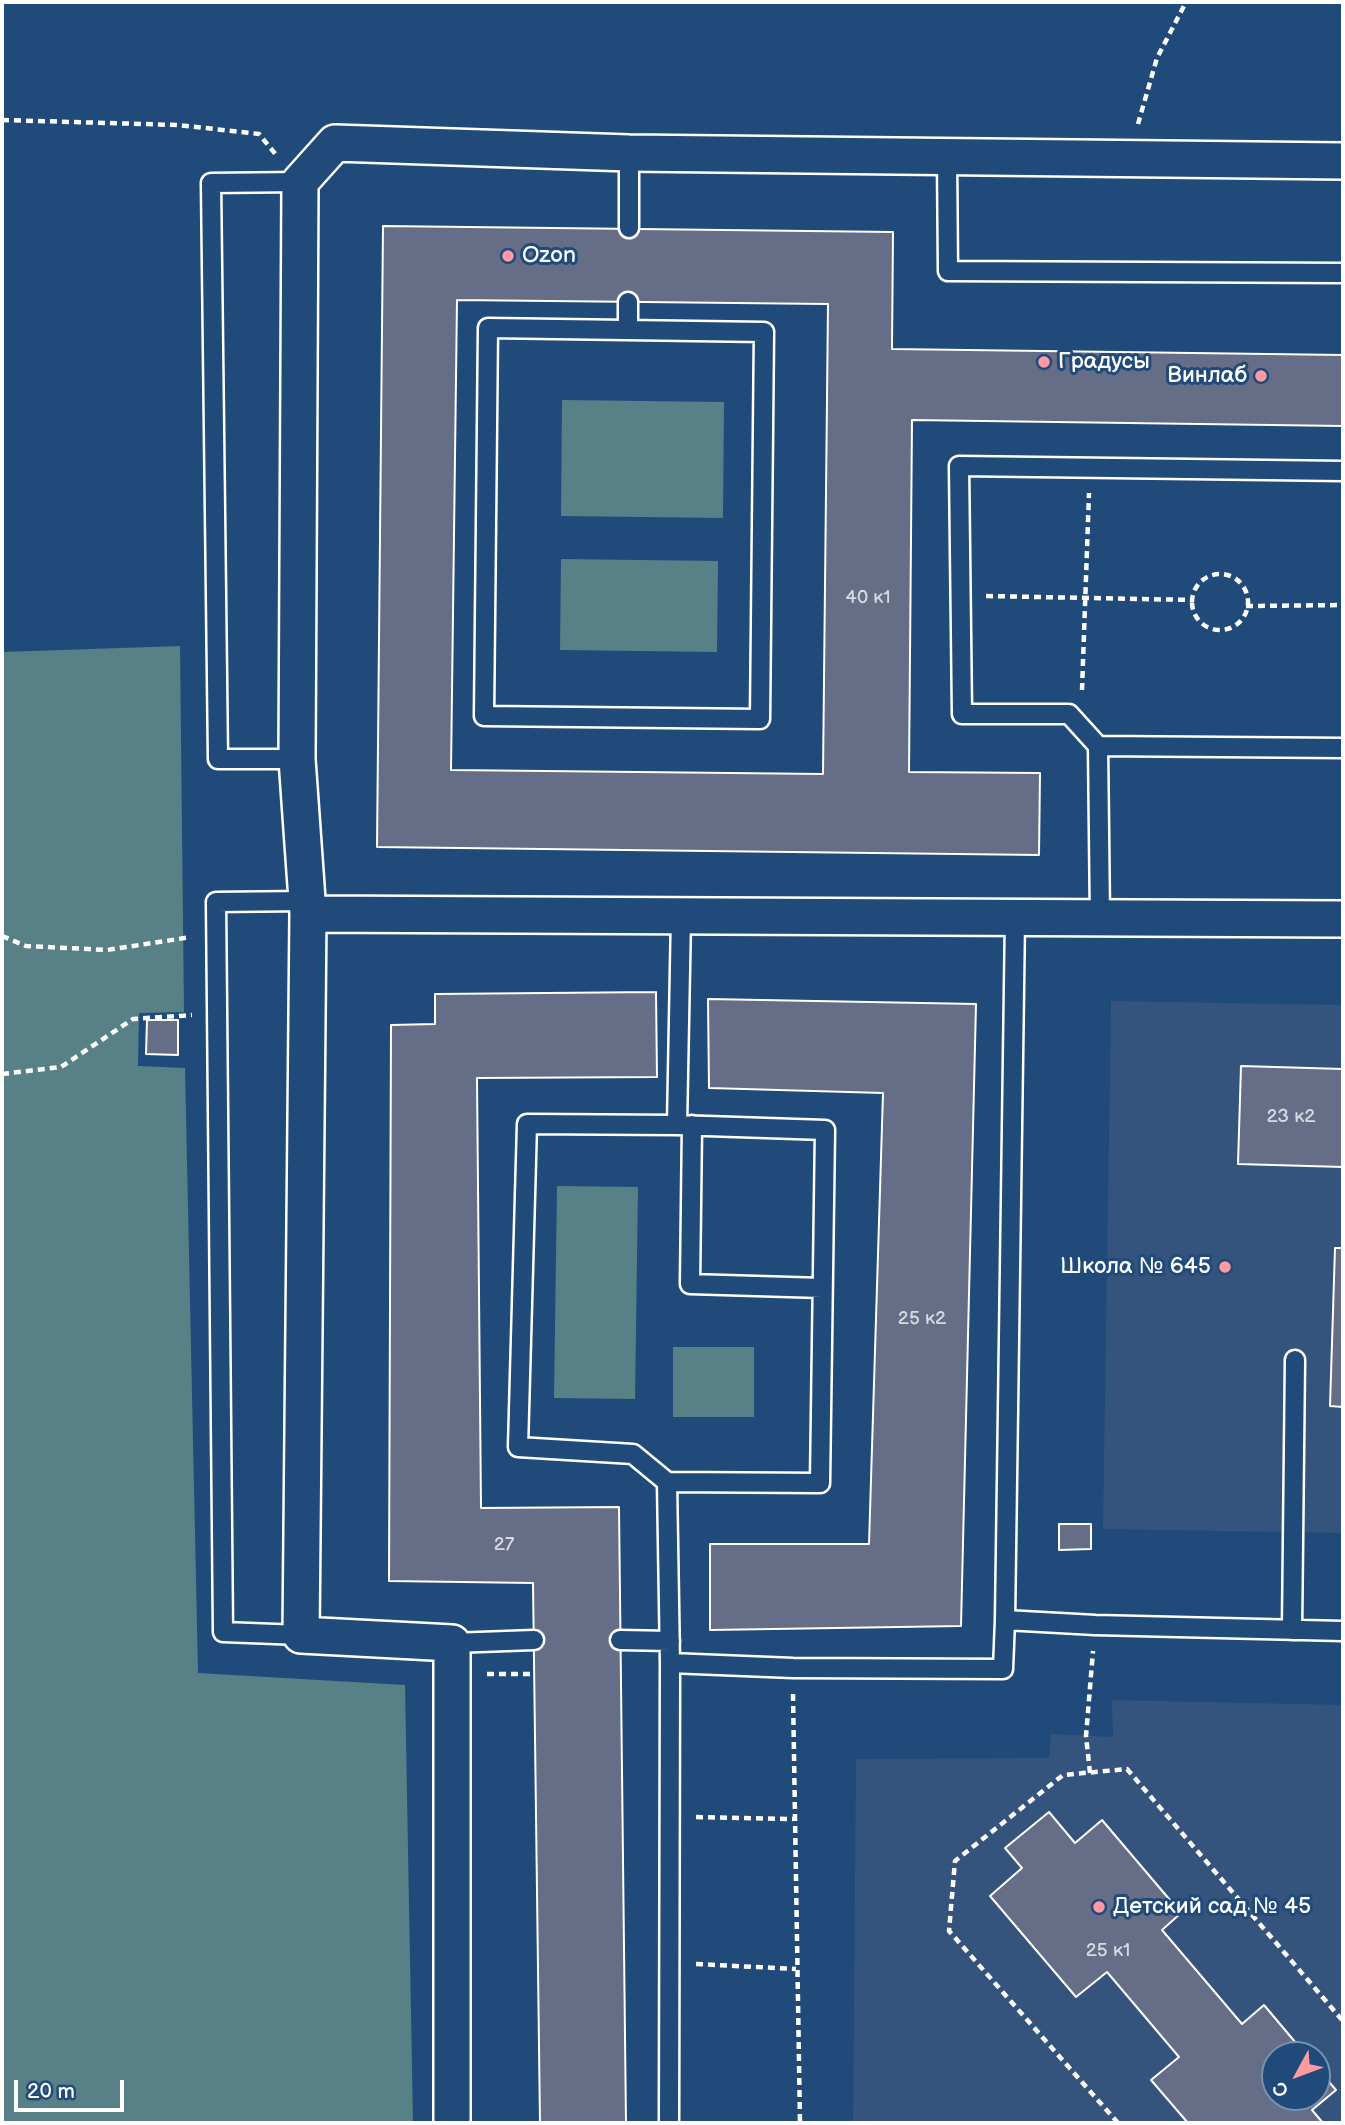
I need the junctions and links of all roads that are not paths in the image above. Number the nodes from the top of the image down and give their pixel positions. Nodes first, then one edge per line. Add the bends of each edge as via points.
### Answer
1 (629, 153) junction
2 (947, 157) junction
3 (1343, 161) edge
4 (300, 182) junction
5 (629, 228) dead end
6 (1343, 273) edge
7 (628, 302) dead end
8 (628, 330) junction
9 (1343, 471) edge
10 (1098, 746) junction
11 (1343, 748) edge
12 (297, 758) junction
13 (307, 907) junction
14 (681, 916) junction
15 (1015, 917) junction
16 (1100, 918) junction
17 (1343, 919) edge
18 (684, 1125) junction
19 (822, 1288) junction
20 (1295, 1360) dead end
21 (667, 1482) junction
22 (1005, 1620) junction
23 (1292, 1630) junction
24 (1343, 1631) edge
25 (301, 1636) junction
26 (534, 1640) dead end
27 (620, 1640) dead end
28 (670, 1641) junction
29 (452, 1643) junction
30 (670, 1663) junction
31 (452, 2123) edge
32 (669, 2123) edge

1 - 2 street
1 - 4 street via 335,144
1 - 5 lane
2 - 3 street
2 - 6 lane via 948,271
4 - 12 street
4 - 12 lane via 211,183 218,759
7 - 8 lane
8 - 8 lane via 488,328 484,716 760,719 764,332
9 - 10 lane via 959,466 962,714 1069,714
10 - 11 lane
10 - 16 lane
12 - 13 street
13 - 14 street
13 - 25 street
13 - 25 lane via 216,902 223,1632
14 - 15 street
14 - 18 lane
15 - 16 street
15 - 22 lane
16 - 17 street
18 - 19 lane via 690,1284
18 - 19 lane via 825,1130
18 - 21 lane via 527,1124 518,1447 633,1454
19 - 21 lane via 820,1483
20 - 23 lane
21 - 28 lane
22 - 23 lane
22 - 30 lane via 1003,1669
23 - 24 lane
25 - 29 street
26 - 29 lane
27 - 28 lane
28 - 30 lane
29 - 31 street
30 - 32 lane

